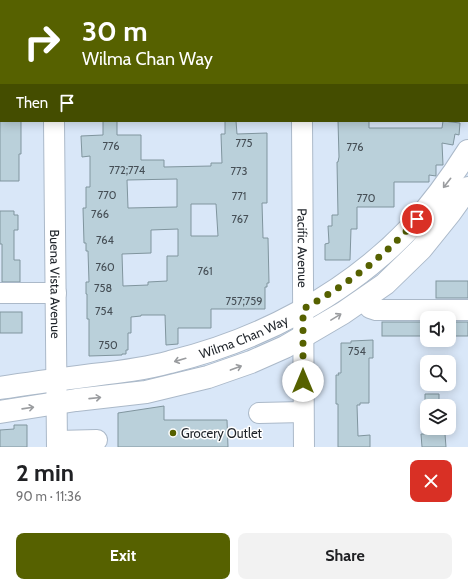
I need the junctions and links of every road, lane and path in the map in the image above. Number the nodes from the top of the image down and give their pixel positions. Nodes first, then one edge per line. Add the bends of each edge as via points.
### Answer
1 (54, 122) edge
2 (302, 122) edge
3 (468, 150) edge
4 (468, 188) edge
5 (0, 293) edge
6 (56, 293) junction
7 (363, 299) junction
8 (303, 309) junction
9 (468, 310) edge
10 (303, 337) junction
11 (56, 380) junction
12 (0, 388) edge
13 (57, 404) junction
14 (0, 412) edge
15 (259, 412) dead end
16 (303, 412) junction
17 (97, 440) dead end
18 (57, 444) edge
19 (304, 447) edge

1 - 6 street, Buena Vista Avenue
2 - 8 street, Pacific Avenue
3 -> 8 main road, Wilma Chan Way via 454,174 410,228 354,277
4 - 7 main road, Wilma Chan Way via 421,249 385,284
5 - 6 street
6 - 11 street, Buena Vista Avenue
7 - 9 street via 370,308 376,310
10 -> 7 main road, Wilma Chan Way
8 - 10 street, Pacific Avenue
8 -> 11 main road, Wilma Chan Way via 234,343 169,363
13 -> 10 main road, Wilma Chan Way via 146,392 208,377 251,362
10 - 16 street, Pacific Avenue
11 - 12 main road, Wilma Chan Way
11 - 13 street, Buena Vista Avenue
14 -> 13 main road, Wilma Chan Way
13 - 18 street, Buena Vista Avenue
15 - 16 street
16 - 19 street, Pacific Avenue
17 - 18 street

